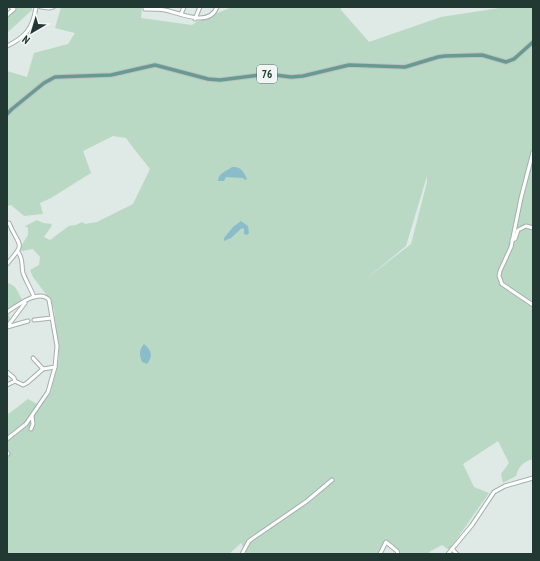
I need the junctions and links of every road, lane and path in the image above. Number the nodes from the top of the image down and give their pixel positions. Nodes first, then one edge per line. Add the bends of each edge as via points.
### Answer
1 (12, 7) edge
2 (36, 7) edge
3 (41, 7) edge
4 (53, 7) edge
5 (145, 7) edge
6 (184, 7) edge
7 (200, 7) edge
8 (217, 7) edge
9 (181, 14) junction
10 (7, 15) edge
11 (195, 19) junction
12 (533, 42) edge
13 (7, 46) edge
14 (7, 114) edge
15 (533, 152) edge
16 (9, 223) dead end
17 (533, 228) edge
18 (512, 240) junction
19 (18, 252) junction
20 (7, 264) edge
21 (34, 297) junction
22 (25, 301) junction
23 (533, 305) edge
24 (7, 312) edge
25 (52, 318) junction
26 (34, 320) dead end
27 (28, 321) dead end
28 (7, 328) edge
29 (33, 358) dead end
30 (55, 367) junction
31 (43, 369) junction
32 (7, 372) edge
33 (15, 381) junction
34 (7, 385) edge
35 (32, 416) junction
36 (31, 429) dead end
37 (7, 439) edge
38 (533, 478) edge
39 (332, 480) dead end
40 (452, 549) junction
41 (242, 554) edge
42 (380, 554) edge
43 (398, 554) edge
44 (448, 554) edge
45 (457, 554) edge

1 - 10 street via 14,9
2 - 13 street via 34,20 28,32 20,40
3 - 4 street
5 - 9 street
6 - 9 street
7 - 11 street
8 - 11 street via 212,14
9 - 11 street
12 - 14 main road, 76 via 514,59 506,62 482,55 445,56 405,67 349,65 303,76 267,74 220,80 155,65 111,75 55,77
15 - 18 street
16 - 19 street via 20,245
17 - 18 street via 526,226 518,230 515,240
18 - 23 street via 500,271 500,281 506,288
19 - 20 street
19 - 21 street via 22,257 24,276
21 - 22 street
21 - 25 street via 45,296 49,300
22 - 24 street
22 - 28 street
25 - 26 street
25 - 30 street via 57,346
27 - 28 street
29 - 31 street
30 - 31 street
30 - 35 street via 48,392
31 - 33 street via 28,383 23,385
32 - 33 street
33 - 34 street
35 - 36 street
35 - 37 street
38 - 40 street via 494,492
39 - 41 street via 307,501 249,541
40 - 44 street
40 - 45 street
42 - 43 street via 386,542

